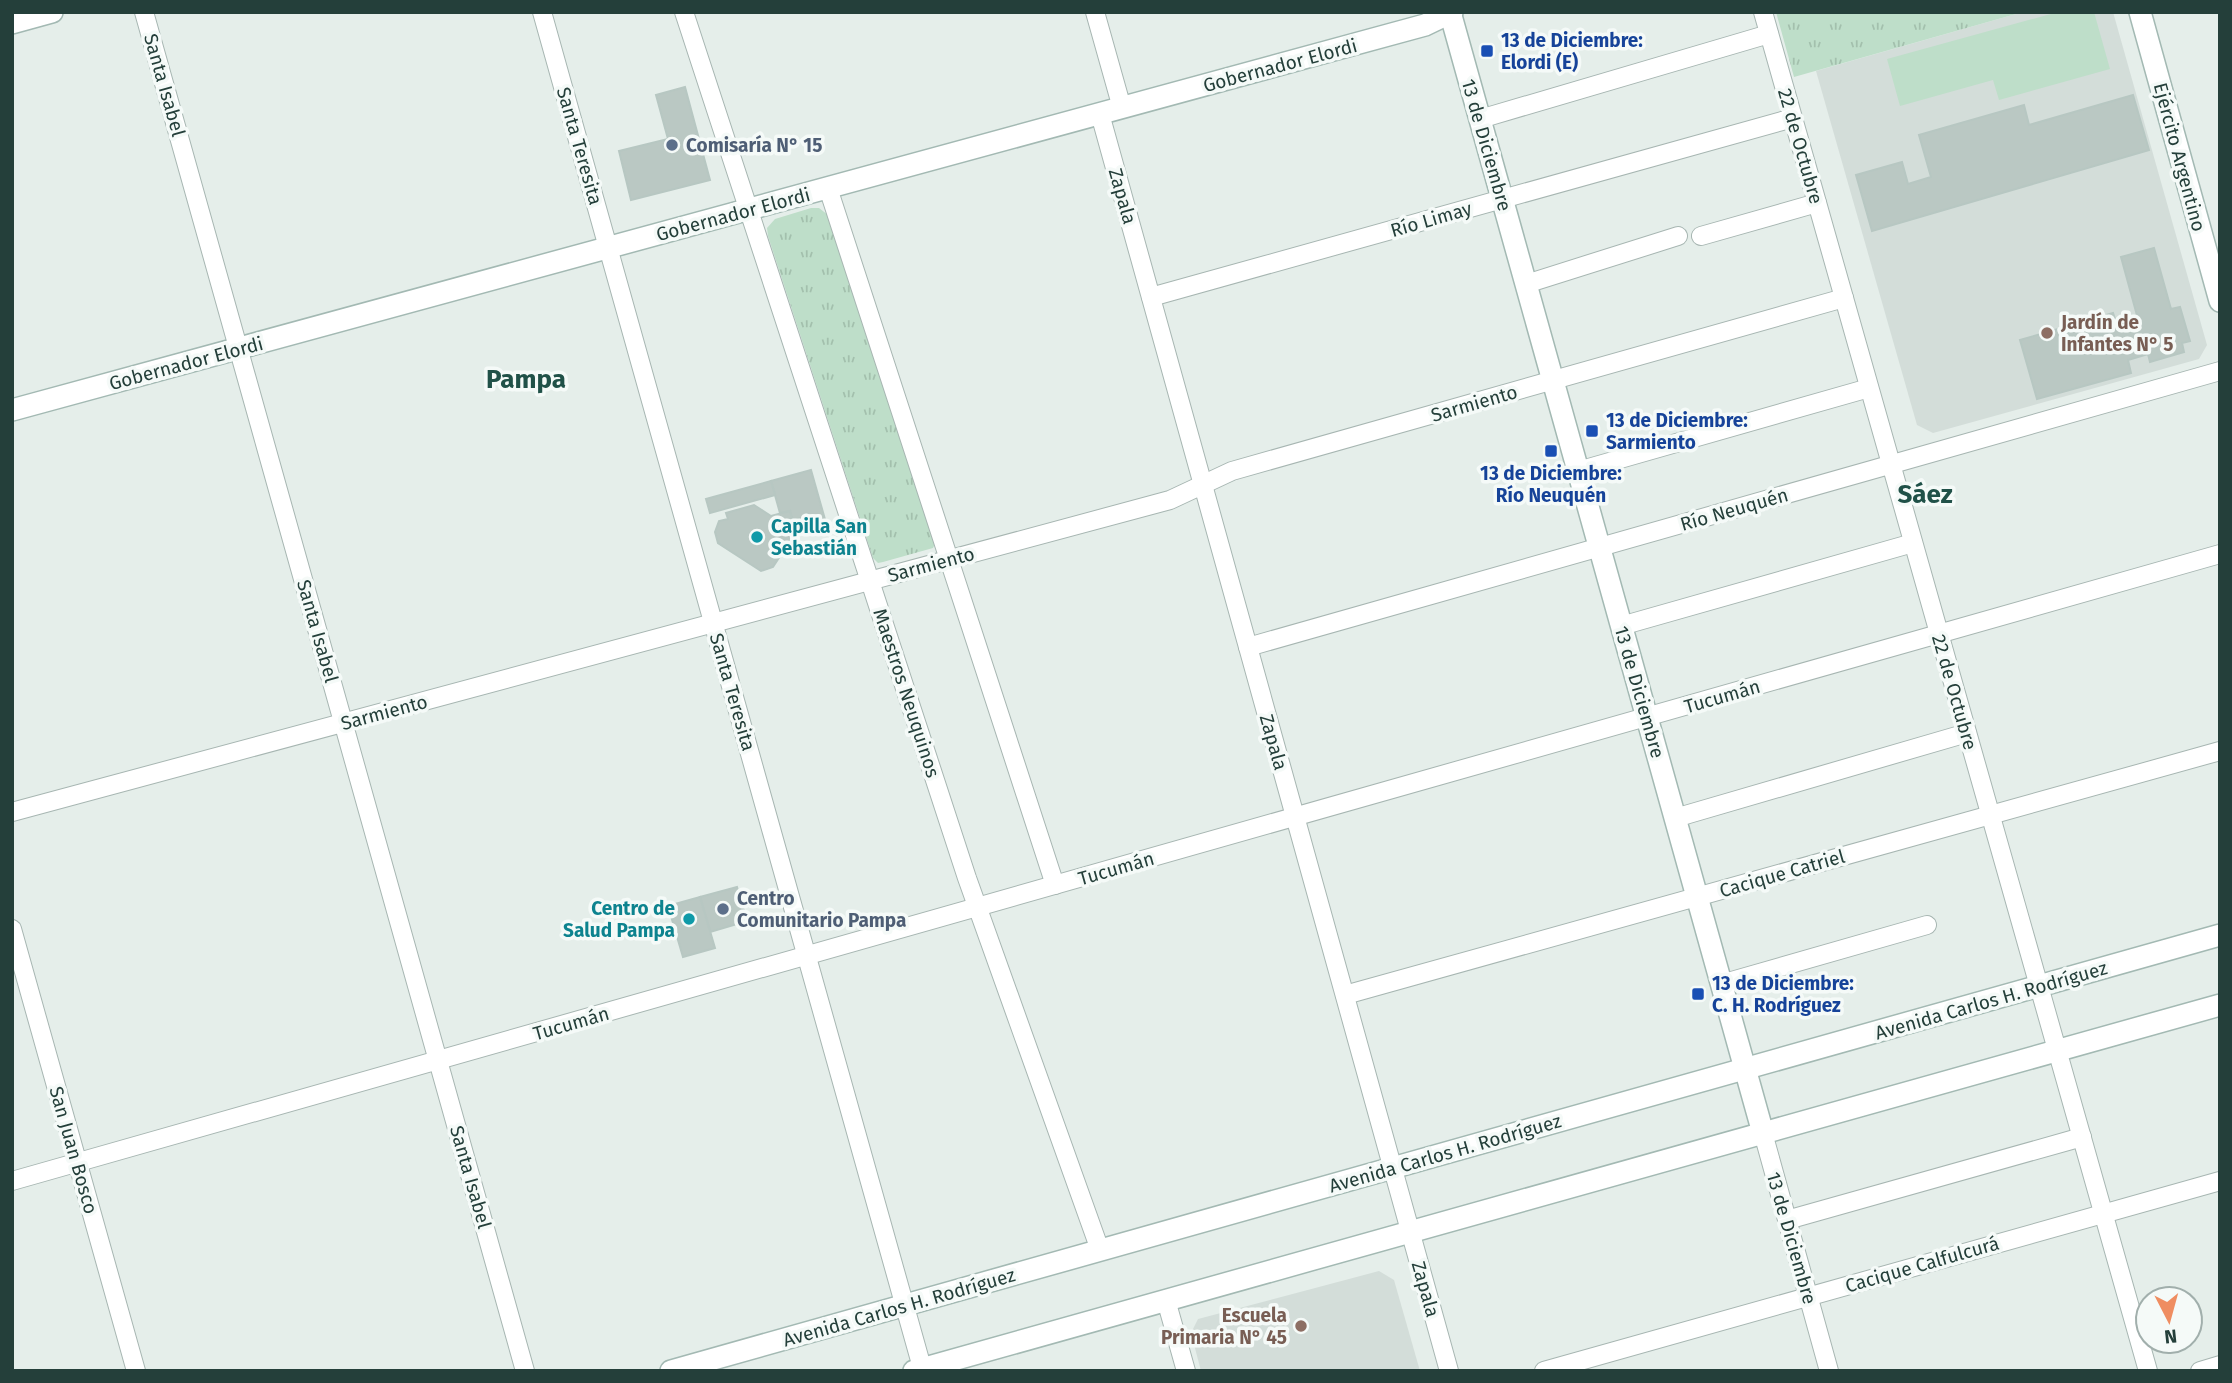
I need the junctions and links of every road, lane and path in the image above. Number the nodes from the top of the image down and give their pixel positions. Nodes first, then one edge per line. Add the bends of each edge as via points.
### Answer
1 (52, 12) edge
2 (144, 12) edge
3 (542, 12) edge
4 (684, 12) edge
5 (1095, 12) edge
6 (1451, 12) edge
7 (1763, 12) edge
8 (2140, 12) edge
9 (12, 23) edge
10 (1769, 34) junction
11 (1122, 108) junction
12 (1100, 114) junction
13 (1793, 118) junction
14 (1480, 119) junction
15 (828, 188) junction
16 (1502, 199) junction
17 (1817, 203) junction
18 (748, 210) junction
19 (1678, 236) dead end
20 (1701, 236) dead end
21 (608, 248) junction
22 (1526, 284) junction
23 (1151, 297) junction
24 (1844, 298) junction
25 (2220, 301) edge
26 (238, 348) junction
27 (2220, 371) edge
28 (1553, 380) junction
29 (1869, 388) junction
30 (12, 410) edge
31 (1891, 465) junction
32 (1578, 471) junction
33 (1203, 485) junction
34 (1913, 543) junction
35 (1599, 547) junction
36 (2220, 554) edge
37 (949, 559) junction
38 (870, 580) junction
39 (713, 623) junction
40 (1621, 626) junction
41 (1939, 634) junction
42 (1248, 647) junction
43 (1647, 717) junction
44 (343, 722) junction
45 (1967, 733) junction
46 (2220, 751) edge
47 (12, 812) edge
48 (1990, 815) junction
49 (1295, 817) junction
50 (1675, 818) junction
51 (1055, 885) junction
52 (1697, 897) junction
53 (978, 907) junction
54 (1927, 925) dead end
55 (12, 929) edge
56 (2220, 935) edge
57 (807, 956) junction
58 (1721, 984) junction
59 (2039, 986) junction
60 (1345, 995) junction
61 (2220, 1005) edge
62 (2057, 1050) junction
63 (438, 1060) junction
64 (1745, 1069) junction
65 (1763, 1133) junction
66 (2082, 1137) junction
67 (78, 1163) junction
68 (1392, 1168) junction
69 (12, 1181) edge
70 (2220, 1181) edge
71 (2104, 1213) junction
72 (1787, 1220) junction
73 (1410, 1232) junction
74 (1100, 1250) junction
75 (1808, 1296) junction
76 (1166, 1300) junction
77 (905, 1305) junction
78 (2220, 1365) edge
79 (920, 1370) edge
80 (136, 1371) edge
81 (525, 1371) edge
82 (671, 1371) edge
83 (1186, 1371) edge
84 (1449, 1371) edge
85 (1544, 1371) edge
86 (1829, 1371) edge
87 (2148, 1371) edge
88 (2200, 1371) edge

1 - 9 main road
2 - 26 street, Santa Isabel
3 - 21 street, Santa Teresita
4 - 18 street, Maestros Neuquinos
5 - 11 street
6 - 11 main road, Gobernador Elordi via 1425,25
6 - 14 main road, 13 de Diciembre
7 - 10 street, 22 de Octubre
8 - 25 main road, Ejército Argentino
10 - 13 street, 22 de Octubre
10 - 14 street
11 - 12 main road, Gobernador Elordi
12 - 15 main road, Gobernador Elordi
12 - 23 street, Zapala
13 - 16 street, Río Limay
13 - 17 street, 22 de Octubre
14 - 16 main road, 13 de Diciembre
15 - 18 main road, Gobernador Elordi
15 - 37 street
16 - 22 main road, 13 de Diciembre
16 - 23 street, Río Limay
17 - 20 street
17 - 24 street, 22 de Octubre
18 - 21 main road, Gobernador Elordi
18 - 38 street, Maestros Neuquinos
19 - 22 street
21 - 26 main road, Gobernador Elordi
21 - 39 street, Santa Teresita
22 - 28 main road, 13 de Diciembre
23 - 33 street, Zapala
24 - 28 street, Sarmiento
24 - 29 street, 22 de Octubre
26 - 30 main road, Gobernador Elordi
26 - 44 street, Santa Isabel
27 - 31 street, Río Neuquén
28 - 32 main road, 13 de Diciembre
28 - 33 street, Sarmiento via 1232,471
29 - 31 street, 22 de Octubre
29 - 32 street
31 - 34 street, 22 de Octubre
31 - 35 street, Río Neuquén
32 - 35 main road, 13 de Diciembre
33 - 37 street, Sarmiento via 1170,500
33 - 42 street, Zapala
34 - 40 street
34 - 41 street, 22 de Octubre
35 - 40 main road, 13 de Diciembre
35 - 42 street, Río Neuquén
36 - 41 street, Tucumán
37 - 38 street, Sarmiento
37 - 51 street
38 - 39 street, Sarmiento
38 - 53 street, Maestros Neuquinos
39 - 44 street, Sarmiento
39 - 57 street, Santa Teresita
40 - 43 main road, 13 de Diciembre
41 - 43 street, Tucumán
41 - 45 street, 22 de Octubre
42 - 49 street, Zapala
43 - 49 street, Tucumán
43 - 50 main road, 13 de Diciembre
44 - 47 street, Sarmiento
44 - 63 street, Santa Isabel
45 - 48 street, 22 de Octubre
45 - 50 street
46 - 48 street, Cacique Catriel
48 - 52 street, Cacique Catriel
48 - 59 street, 22 de Octubre
49 - 51 street, Tucumán
49 - 60 street, Zapala
50 - 52 main road, 13 de Diciembre
51 - 53 street, Tucumán
52 - 58 main road, 13 de Diciembre
52 - 60 street, Cacique Catriel
53 - 57 street, Tucumán
53 - 74 street, Maestros Neuquinos
54 - 58 street
55 - 67 street, San Juan Bosco
56 - 59 main road, Avenida Carlos H. Rodríguez
57 - 63 street, Tucumán
57 - 77 street, Santa Teresita
58 - 64 main road, 13 de Diciembre
59 - 62 street, 22 de Octubre
59 - 64 main road, Avenida Carlos H. Rodríguez
60 - 68 street, Zapala
61 - 62 main road
62 - 65 main road
62 - 66 street, 22 de Octubre
63 - 67 street, Tucumán
63 - 81 street, Santa Isabel
64 - 65 main road, 13 de Diciembre
64 - 68 main road, Avenida Carlos H. Rodríguez
65 - 72 street, 13 de Diciembre
65 - 73 main road
66 - 71 street, 22 de Octubre
66 - 72 street
67 - 69 street, Tucumán
67 - 80 street, San Juan Bosco
68 - 73 street, Zapala
68 - 74 main road, Avenida Carlos H. Rodríguez
70 - 71 street, Cacique Calfulcurá
71 - 75 street, Cacique Calfulcurá
71 - 87 street, 22 de Octubre
72 - 75 street, 13 de Diciembre
73 - 76 main road
73 - 84 street, Zapala
74 - 77 main road, Avenida Carlos H. Rodríguez
75 - 85 street, Cacique Calfulcurá
75 - 86 street, 13 de Diciembre
76 - 79 main road
76 - 83 street
77 - 79 street, Santa Teresita
77 - 82 main road, Avenida Carlos H. Rodríguez
78 - 88 street

